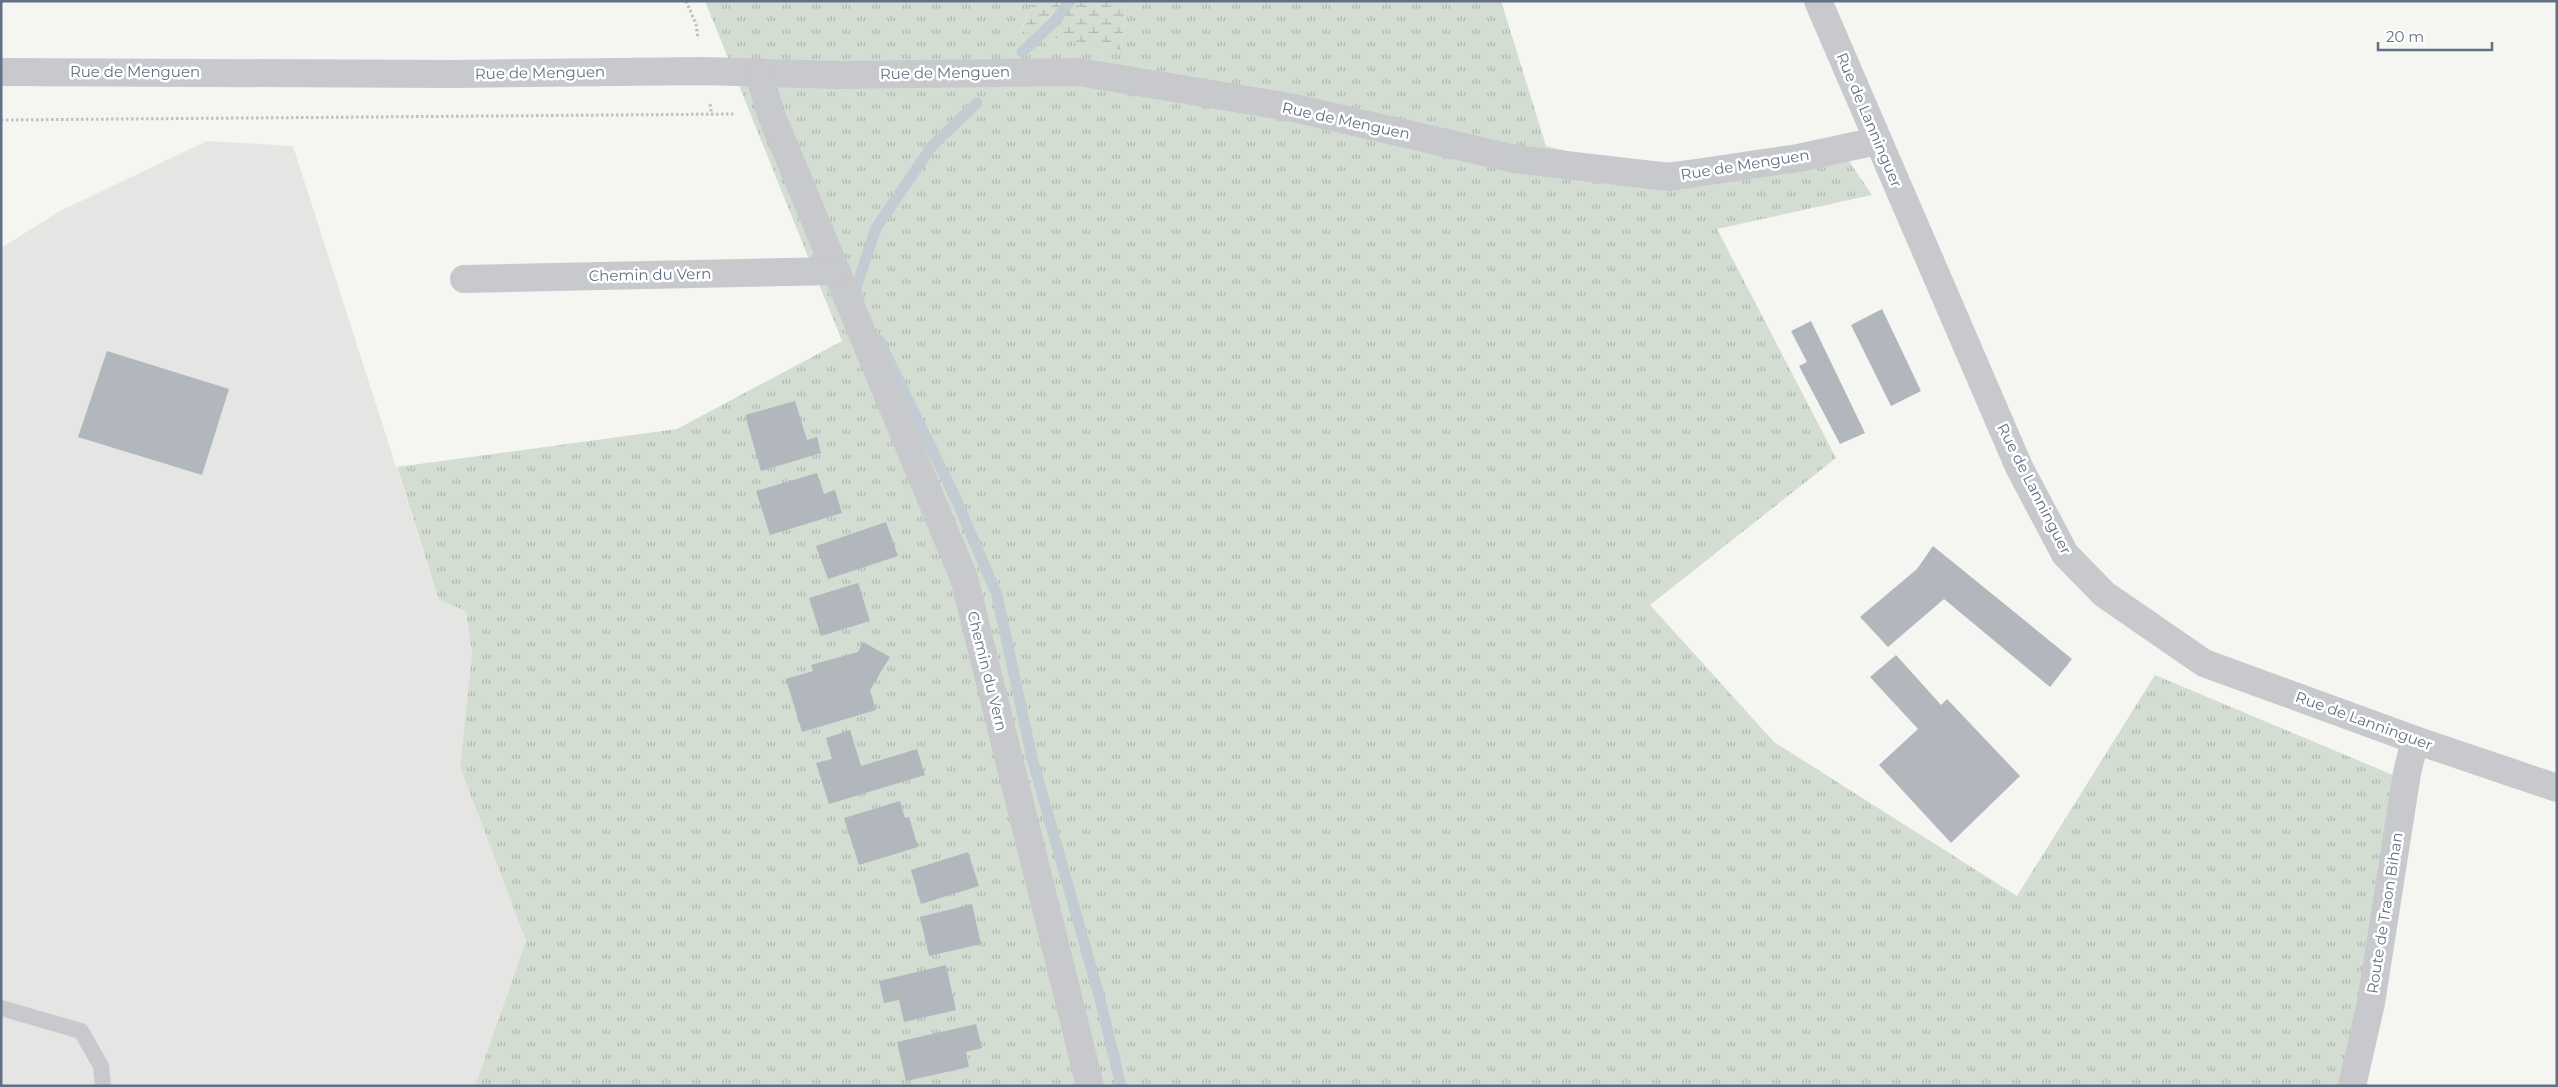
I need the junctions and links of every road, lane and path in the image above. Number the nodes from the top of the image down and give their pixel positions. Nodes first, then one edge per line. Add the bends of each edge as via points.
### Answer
1 (1818, 1) edge
2 (1, 72) edge
3 (759, 72) junction
4 (770, 112) junction
5 (1, 120) edge
6 (1877, 141) junction
7 (837, 271) junction
8 (464, 279) dead end
9 (2415, 740) junction
10 (2557, 788) edge
11 (1, 1008) edge
12 (103, 1086) edge
13 (1090, 1086) edge
14 (2352, 1086) edge

1 - 6 street, Rue de Lanninguer
2 - 3 street, Rue de Menguen
3 - 4 street, Chemin du Vern
3 - 6 street, Rue de Menguen via 839,75 1079,72 1294,108 1515,159 1670,177 1798,158
4 - 5 path
4 - 7 street, Chemin du Vern
6 - 9 street, Rue de Lanninguer via 2019,466 2065,554 2104,594 2204,663
7 - 8 street, Chemin du Vern
7 - 13 street, Chemin du Vern via 964,578
9 - 10 street, Rue de Lanninguer
9 - 14 street, Route de Traon Bihan via 2371,1004
11 - 12 lane via 81,1031 101,1066

